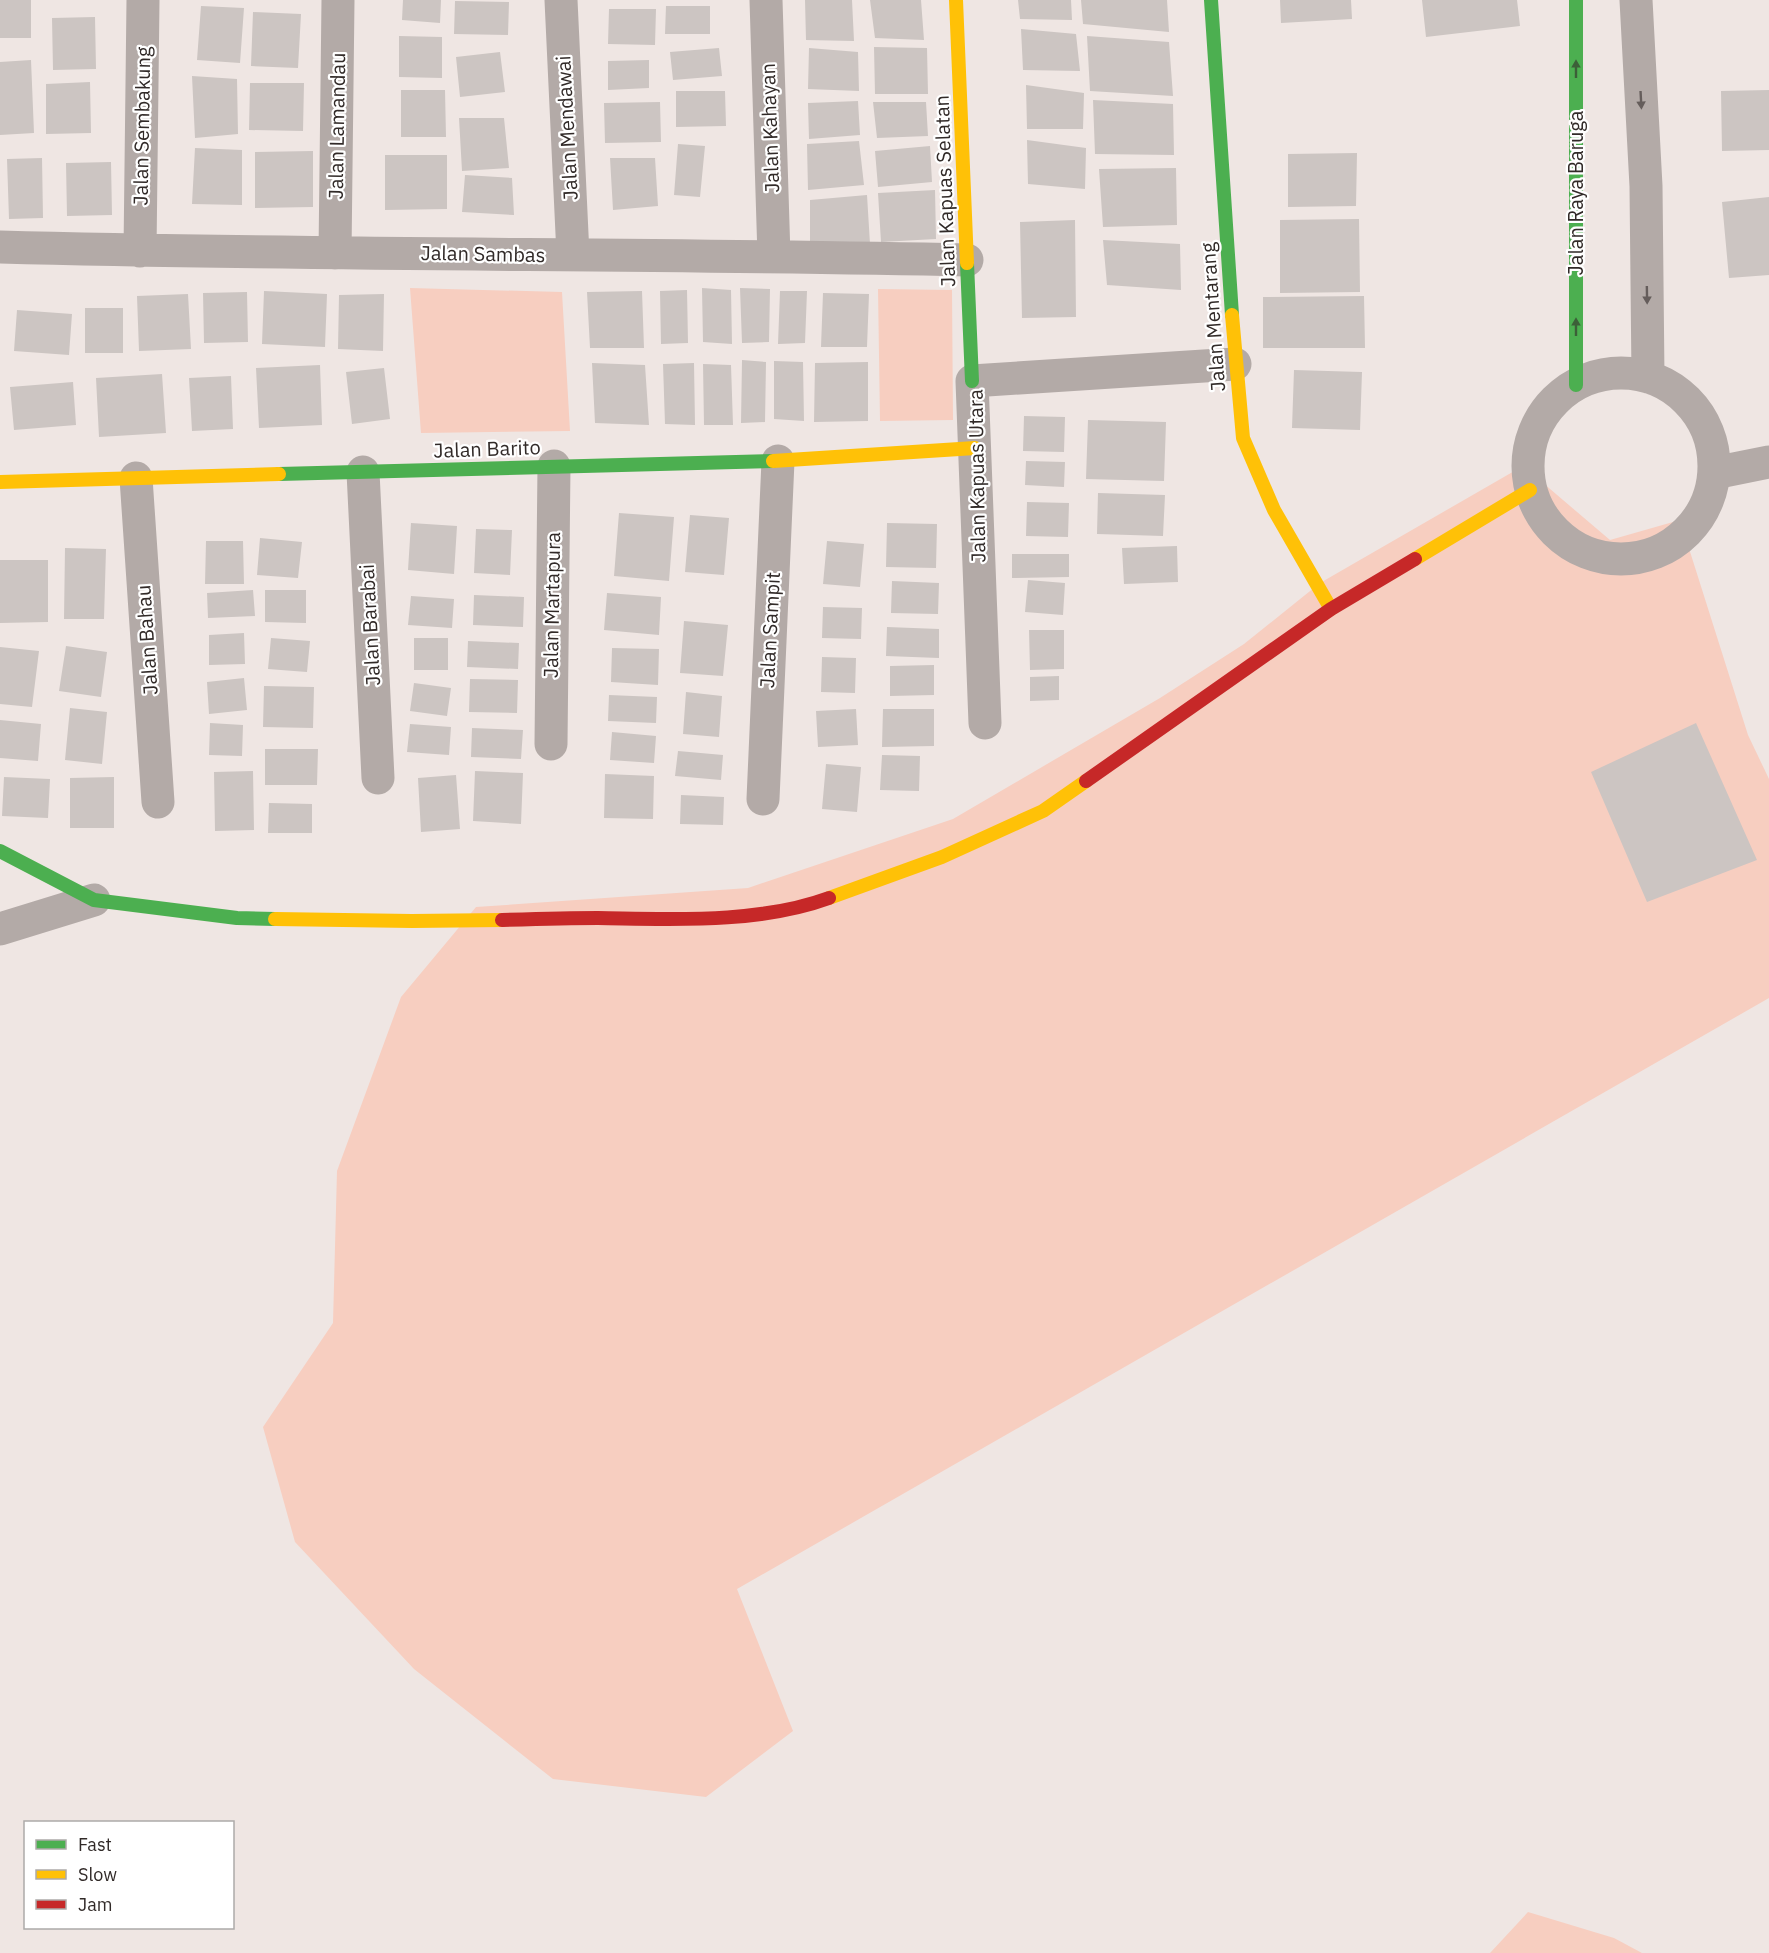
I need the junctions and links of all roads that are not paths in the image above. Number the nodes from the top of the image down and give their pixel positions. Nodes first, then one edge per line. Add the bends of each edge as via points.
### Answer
1 (144, 0) edge
2 (338, 0) edge
3 (561, 0) edge
4 (766, 0) edge
5 (956, 0) edge
6 (1210, 0) edge
7 (1576, 0) edge
8 (1636, 0) edge
9 (0, 247) edge
10 (140, 251) junction
11 (335, 253) junction
12 (573, 255) junction
13 (774, 256) junction
14 (967, 260) junction
15 (1235, 364) junction
16 (1648, 377) junction
17 (972, 381) junction
18 (1576, 385) junction
19 (975, 448) junction
20 (778, 460) junction
21 (1769, 462) edge
22 (554, 466) junction
23 (363, 472) junction
24 (1714, 473) junction
25 (136, 478) junction
26 (0, 482) edge
27 (1530, 489) junction
28 (1331, 609) junction
29 (985, 723) dead end
30 (551, 744) dead end
31 (378, 778) dead end
32 (763, 799) dead end
33 (158, 802) dead end
34 (0, 851) edge
35 (94, 900) junction
36 (0, 929) edge

1 - 10 street, Jalan Sembakung
2 - 11 street, Jalan Lamandau
3 - 12 street, Jalan Mendawai
4 - 13 street, Jalan Kahayan
5 - 14 street, Jalan Kapuas Selatan
6 - 15 street, Jalan Mentarang
18 -> 7 street, Jalan Raya Baruga
8 -> 16 street via 1646,186
9 - 10 street, Jalan Sambas
10 - 11 street, Jalan Sambas
11 - 12 street, Jalan Sambas
12 - 13 street, Jalan Sambas
13 - 14 street, Jalan Sambas
14 - 17 street, Jalan Kapuas Selatan
15 - 17 street, Jalan Kapuas Utara
15 - 28 street, Jalan Mentarang via 1243,438 1274,510
16 - 18 street via 1611,374
16 - 24 street via 1685,397 1698,414 1711,442
17 - 19 street, Jalan Kapuas Utara
18 - 27 street via 1545,412 1535,430 1527,469
19 - 20 street, Jalan Barito
19 - 29 street, Jalan Kapuas Utara
20 - 22 street, Jalan Barito
20 - 32 street, Jalan Sampit
21 - 24 street
22 - 23 street, Jalan Barito
22 - 30 street, Jalan Martapura
23 - 25 street, Jalan Barito
23 - 31 street, Jalan Barabai
24 - 27 street via 1706,504 1688,531 1659,551 1624,560 1606,559 1572,546 1546,522
25 - 26 street, Jalan Barito
25 - 33 street, Jalan Bahau
27 - 28 street
28 - 35 street via 1043,811 942,856 801,908 698,920 412,921 237,918
34 - 35 street
35 - 36 street

